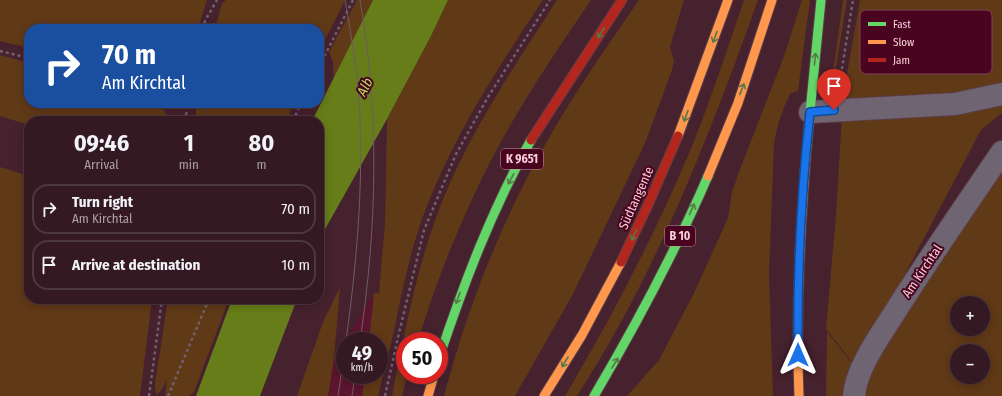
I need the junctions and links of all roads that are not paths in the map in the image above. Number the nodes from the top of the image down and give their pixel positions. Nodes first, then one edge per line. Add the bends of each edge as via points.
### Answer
1 (622, 0) edge
2 (728, 0) edge
3 (772, 0) edge
4 (821, 0) edge
5 (1002, 94) edge
6 (810, 112) junction
7 (1002, 152) edge
8 (447, 332) edge
9 (431, 384) edge
10 (428, 396) edge
11 (544, 396) edge
12 (594, 396) edge
13 (799, 396) edge
14 (854, 396) edge

1 -> 8 main road, K 9651 via 537,130 495,210 460,293
2 -> 11 main road, Südtangente via 685,121 640,224 587,326
12 -> 3 main road, B 10 via 620,355 658,283 692,210 724,137
6 -> 4 main road
5 - 6 street via 955,104
6 - 13 main road via 797,272
7 - 14 street, Am Kirchtal via 870,352 854,387
9 - 10 main road

